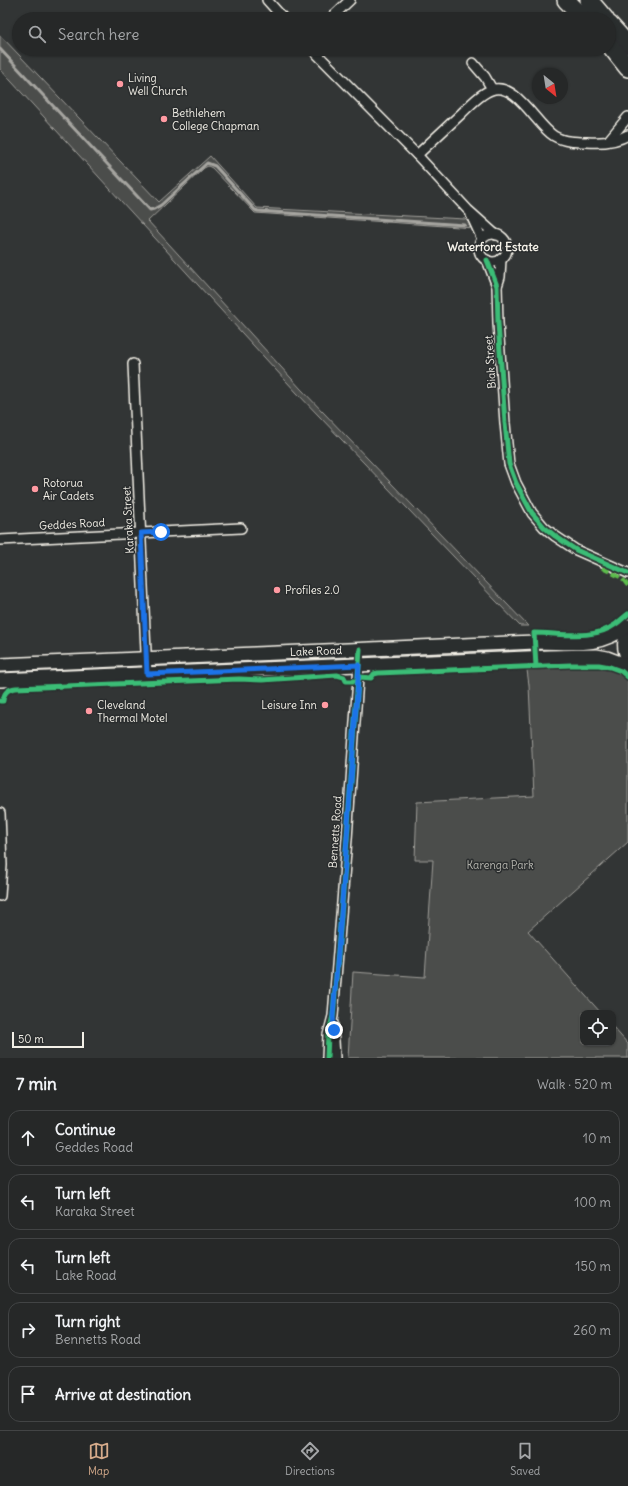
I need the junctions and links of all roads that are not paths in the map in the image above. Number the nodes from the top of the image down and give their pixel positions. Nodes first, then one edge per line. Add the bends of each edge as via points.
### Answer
1 (267, 0) edge
2 (350, 0) edge
3 (566, 0) edge
4 (589, 0) edge
5 (278, 12) edge
6 (337, 12) edge
7 (578, 12) edge
8 (599, 12) edge
9 (616, 32) edge
10 (628, 45) edge
11 (616, 53) edge
12 (319, 56) edge
13 (473, 63) dead end
14 (628, 68) edge
15 (492, 89) junction
16 (628, 117) edge
17 (628, 135) edge
18 (608, 141) junction
19 (418, 155) junction
20 (468, 210) junction
21 (496, 235) junction
22 (482, 239) junction
23 (501, 259) junction
24 (487, 260) junction
25 (497, 286) junction
26 (133, 364) dead end
27 (241, 528) dead end
28 (141, 533) junction
29 (0, 540) edge
30 (628, 573) edge
31 (628, 626) edge
32 (628, 633) edge
33 (360, 649) junction
34 (146, 658) junction
35 (628, 659) edge
36 (0, 665) edge
37 (359, 665) junction
38 (628, 666) edge
39 (147, 674) junction
40 (0, 680) edge
41 (0, 813) edge
42 (0, 896) edge
43 (333, 1016) junction
44 (334, 1030) junction
45 (327, 1058) edge
46 (332, 1058) edge
47 (335, 1058) edge

1 - 5 street
2 - 6 street
3 - 7 highway
4 - 8 highway
9 - 10 highway
11 - 14 highway
12 - 19 street
13 - 15 street
15 - 18 street via 502,89 516,96 553,136 561,140 597,143
15 - 19 street via 483,94
16 - 18 street
17 - 18 street via 620,140
19 - 20 street
20 - 21 street
20 - 22 street
21 - 22 street
21 - 23 street via 503,239 506,245 506,252
22 - 24 street via 479,251
23 - 24 street
23 - 25 street, Biak Street
24 - 25 street, Biak Street
25 - 30 street, Biak Street via 501,374 510,464 516,483 532,513 544,527 576,550
26 - 28 street, Karaka Street
27 - 28 street, Geddes Road
28 - 29 street, Geddes Road
28 - 34 street, Karaka Street
31 - 33 main road, Lake Road via 613,636 589,642
32 - 35 main road via 624,645
33 - 34 main road, Lake Road
33 - 37 street, Bennetts Road
34 - 36 main road, Lake Road
34 - 39 street, Karaka Street
37 - 38 main road, Lake Road via 596,656
37 - 39 main road, Lake Road
37 - 43 street, Bennetts Road
39 - 40 main road, Lake Road
41 - 42 street
43 - 44 street, Bennetts Road
43 - 45 street, Bennetts Road via 328,1035
44 - 46 street, Bennetts Road
44 - 47 street, Bennetts Road

